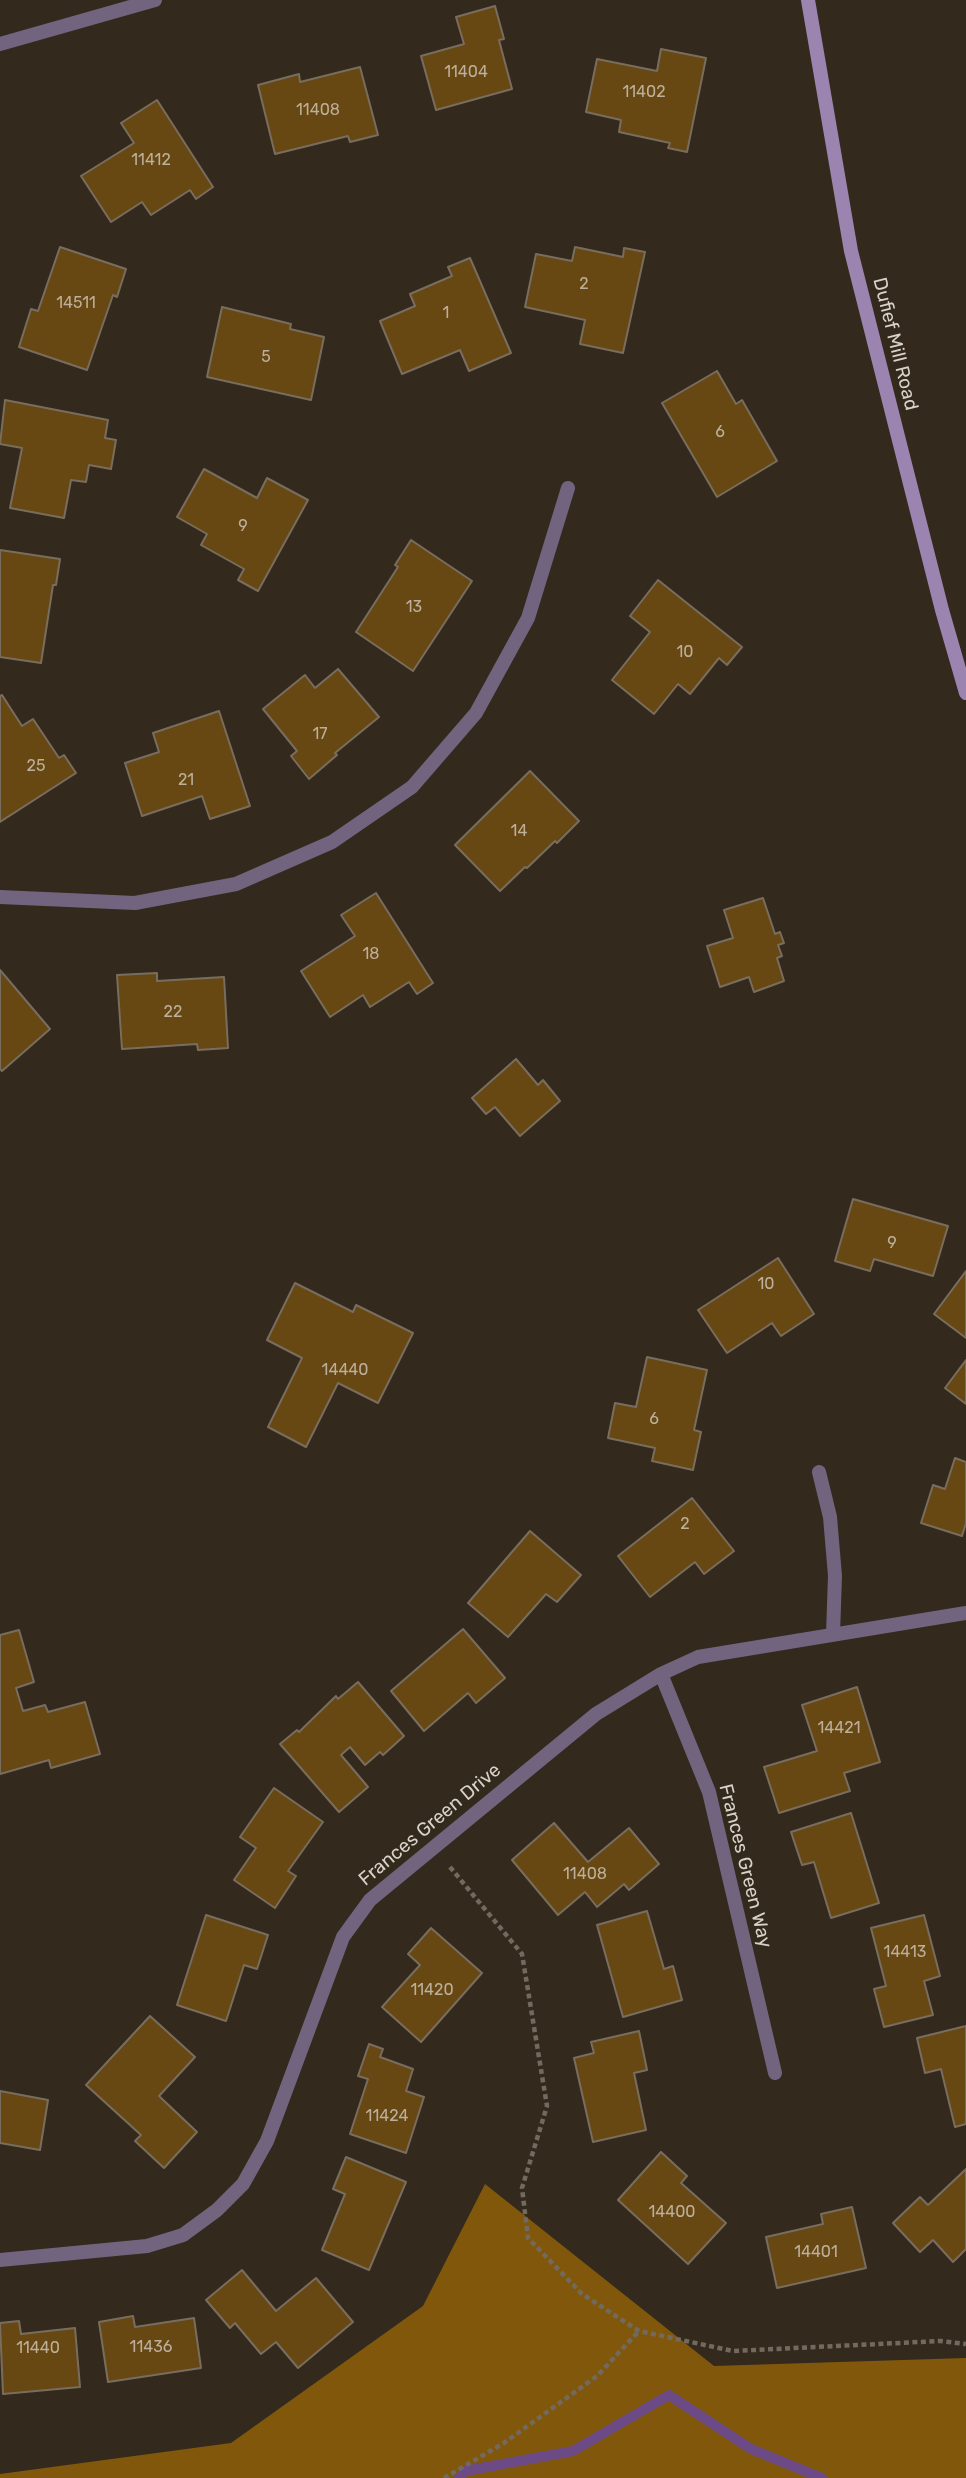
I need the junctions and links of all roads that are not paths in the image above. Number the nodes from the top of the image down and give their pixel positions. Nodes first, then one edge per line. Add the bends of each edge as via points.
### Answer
1 (155, 0) edge
2 (808, 0) edge
3 (0, 44) edge
4 (568, 488) dead end
5 (966, 692) edge
6 (0, 897) edge
7 (819, 1472) dead end
8 (966, 1613) edge
9 (833, 1634) junction
10 (661, 1674) junction
11 (775, 2073) dead end
12 (0, 2260) edge

1 - 3 street
2 - 5 main road, Dufief Mill Road via 851,251
4 - 6 street via 528,618 476,713 412,788 332,842 236,884 135,903
7 - 9 street via 831,1517
8 - 9 street, Frances Green Drive
9 - 10 street, Frances Green Drive via 698,1657
10 - 11 street, Frances Green Way via 709,1793
10 - 12 street, Frances Green Drive via 596,1714 370,1900 344,1937 267,2141 243,2185 216,2210 183,2235 147,2246

